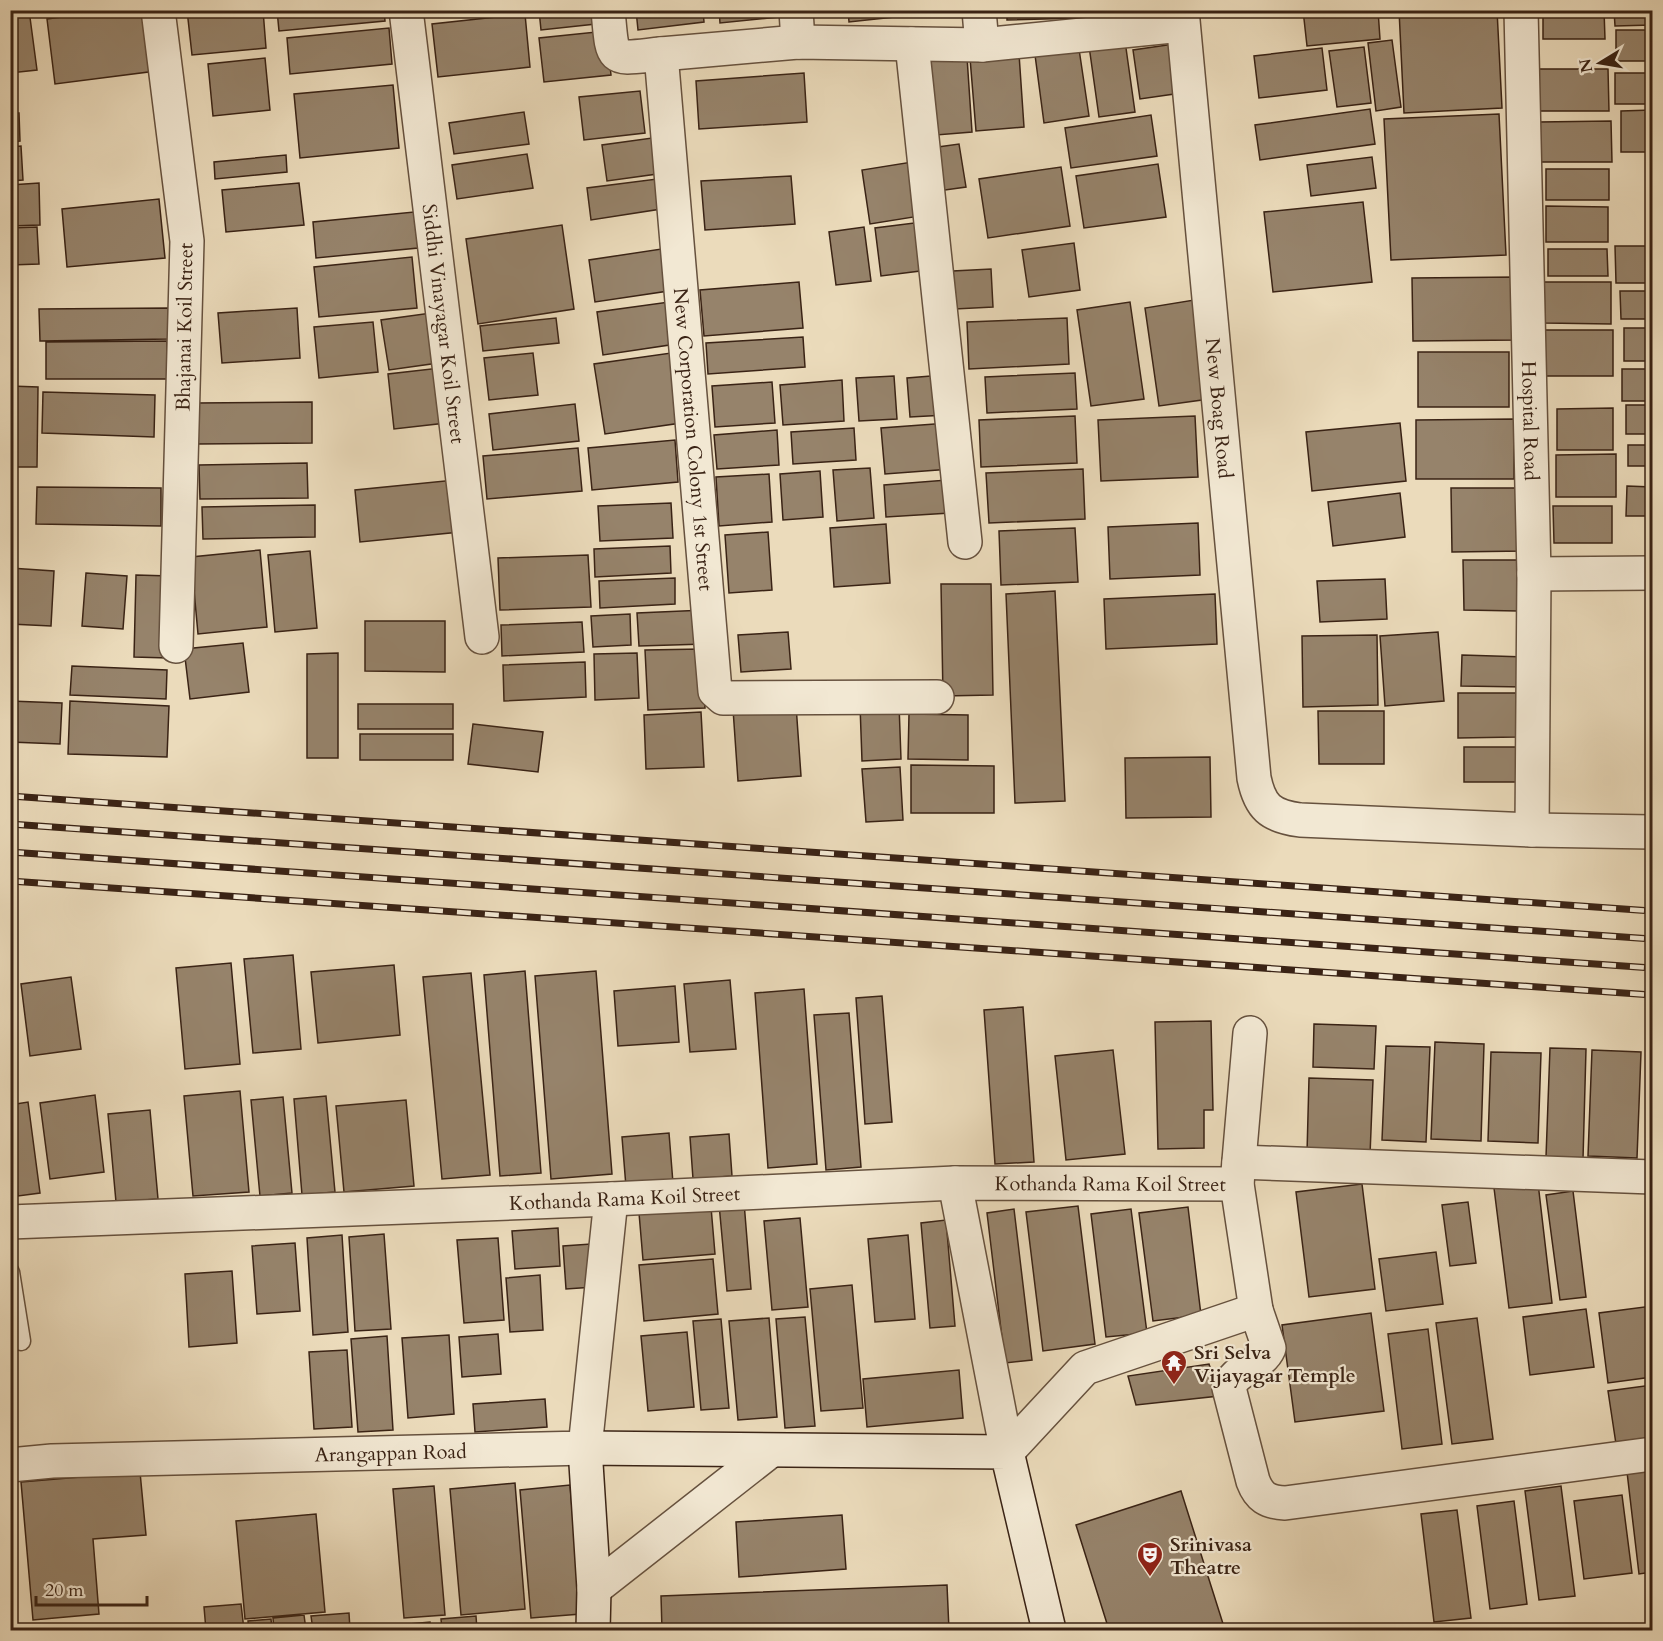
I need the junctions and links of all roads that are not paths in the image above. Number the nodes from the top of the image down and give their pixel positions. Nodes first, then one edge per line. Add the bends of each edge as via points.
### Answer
1 (158, 10) edge
2 (406, 10) edge
3 (608, 10) edge
4 (979, 10) edge
5 (1521, 10) edge
6 (1182, 18) edge
7 (797, 26) edge
8 (912, 44) junction
9 (982, 45) junction
10 (661, 54) junction
11 (965, 542) dead end
12 (1653, 573) edge
13 (1534, 574) junction
14 (482, 637) dead end
15 (176, 646) dead end
16 (937, 697) dead end
17 (1532, 830) junction
18 (1653, 832) edge
19 (1250, 1033) dead end
20 (1238, 1173) junction
21 (1653, 1177) edge
22 (954, 1183) junction
23 (611, 1199) junction
24 (10, 1222) edge
25 (10, 1272) edge
26 (1256, 1310) junction
27 (21, 1341) dead end
28 (585, 1448) junction
29 (770, 1451) junction
30 (1007, 1452) junction
31 (1653, 1454) edge
32 (10, 1465) edge
33 (594, 1589) junction
34 (593, 1630) edge
35 (1049, 1630) edge

1 - 15 street, Bhajanai Koil Street via 187,241
2 - 14 street, Siddhi Vinayagar Koil Street
3 - 10 street via 611,48 616,55
4 - 9 street
5 - 13 street, Hospital Road
6 - 9 street
6 - 17 street, New Boag Road via 1257,796 1264,806 1286,818 1300,820
7 - 8 street
7 - 10 street
8 - 9 street
8 - 11 street
10 - 16 street, New Corporation Colony 1st Street via 715,691 723,698
12 - 13 street
13 - 17 street, Hospital Road
17 - 18 street
19 - 20 street
20 - 21 street, Kothanda Rama Koil Street
20 - 22 street, Kothanda Rama Koil Street
20 - 26 street
22 - 23 street, Kothanda Rama Koil Street
22 - 30 street
23 - 24 street, Kothanda Rama Koil Street
23 - 28 street
25 - 27 lane
26 - 30 street via 1085,1368
26 - 31 street via 1269,1348 1264,1358 1233,1378 1229,1389 1253,1481 1263,1498 1285,1503
28 - 29 street, Arangappan Road
28 - 32 street, Arangappan Road
28 - 33 street
29 - 30 street, Arangappan Road
29 - 33 street
30 - 35 street
33 - 34 street

